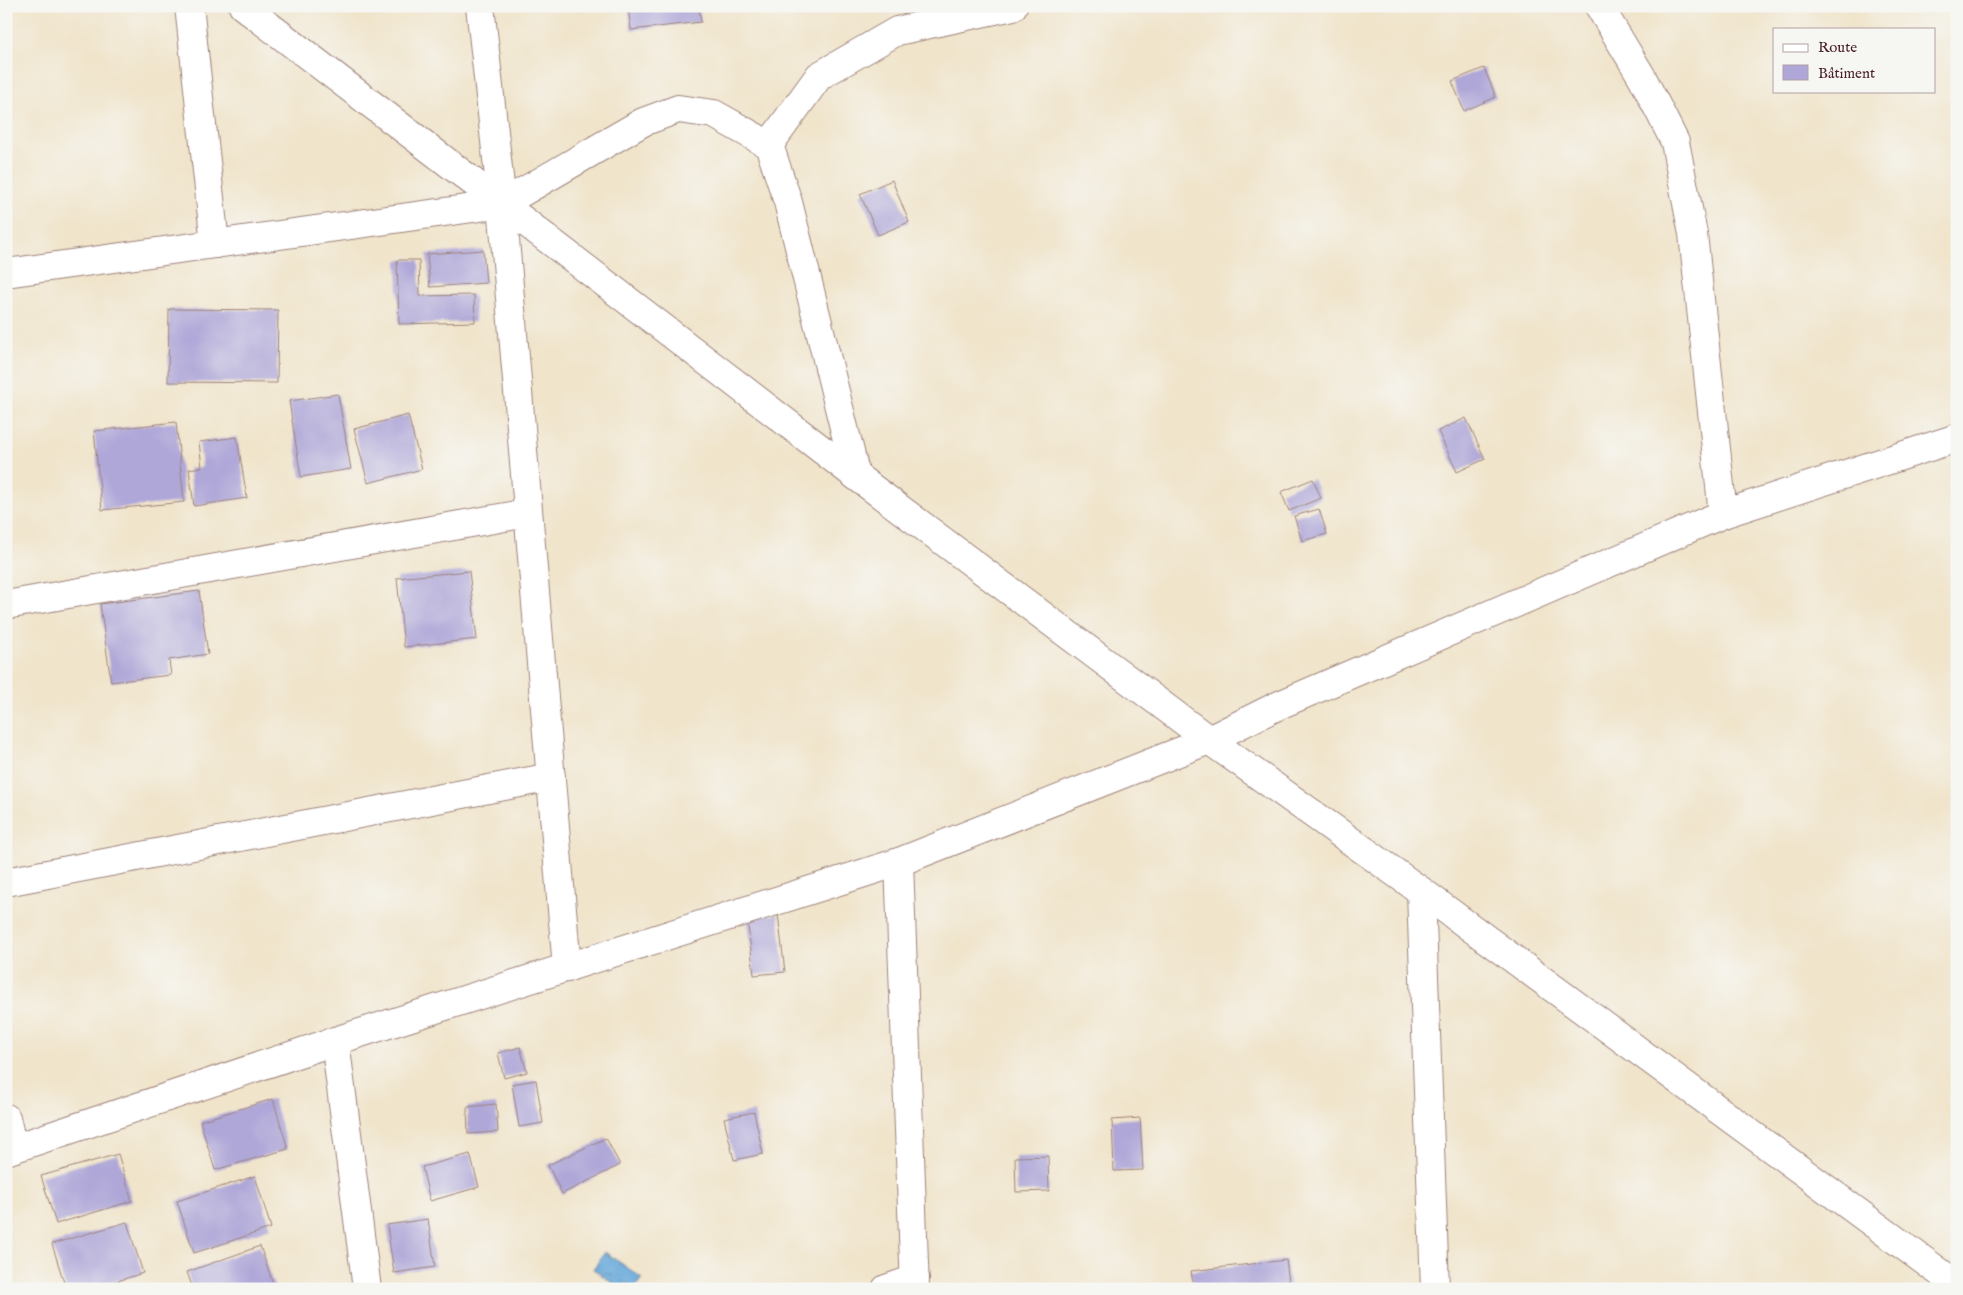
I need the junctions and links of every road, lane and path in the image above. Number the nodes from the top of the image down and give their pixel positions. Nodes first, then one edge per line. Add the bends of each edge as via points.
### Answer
1 (189, 6) edge
2 (244, 6) edge
3 (480, 6) edge
4 (1013, 6) edge
5 (1599, 6) edge
6 (770, 145) junction
7 (502, 204) junction
8 (215, 244) junction
9 (6, 274) edge
10 (1957, 438) edge
11 (856, 476) junction
12 (528, 513) junction
13 (1723, 514) junction
14 (6, 606) edge
15 (1209, 740) junction
16 (550, 777) junction
17 (899, 862) junction
18 (6, 882) edge
19 (1421, 891) junction
20 (567, 968) junction
21 (335, 1041) junction
22 (6, 1118) edge
23 (9, 1150) edge
24 (915, 1284) edge
25 (1957, 1285) edge
26 (366, 1289) edge
27 (886, 1289) edge
28 (1435, 1289) edge

1 - 8 street
2 - 7 street
3 - 7 street
4 - 6 street via 897,31 819,76
5 - 13 street via 1642,76 1675,142 1693,234
6 - 7 street via 714,114 678,109 643,122
6 - 11 street via 788,202
7 - 8 street
7 - 11 street
7 - 12 street
8 - 9 street
10 - 13 street
11 - 15 street
12 - 14 street
12 - 16 street
13 - 15 street via 1278,706
15 - 17 street
15 - 19 street
16 - 18 street
16 - 20 street
17 - 20 street
17 - 24 street
19 - 25 street
19 - 28 street
20 - 21 street
21 - 23 street
21 - 26 street
22 - 23 street
24 - 27 street

